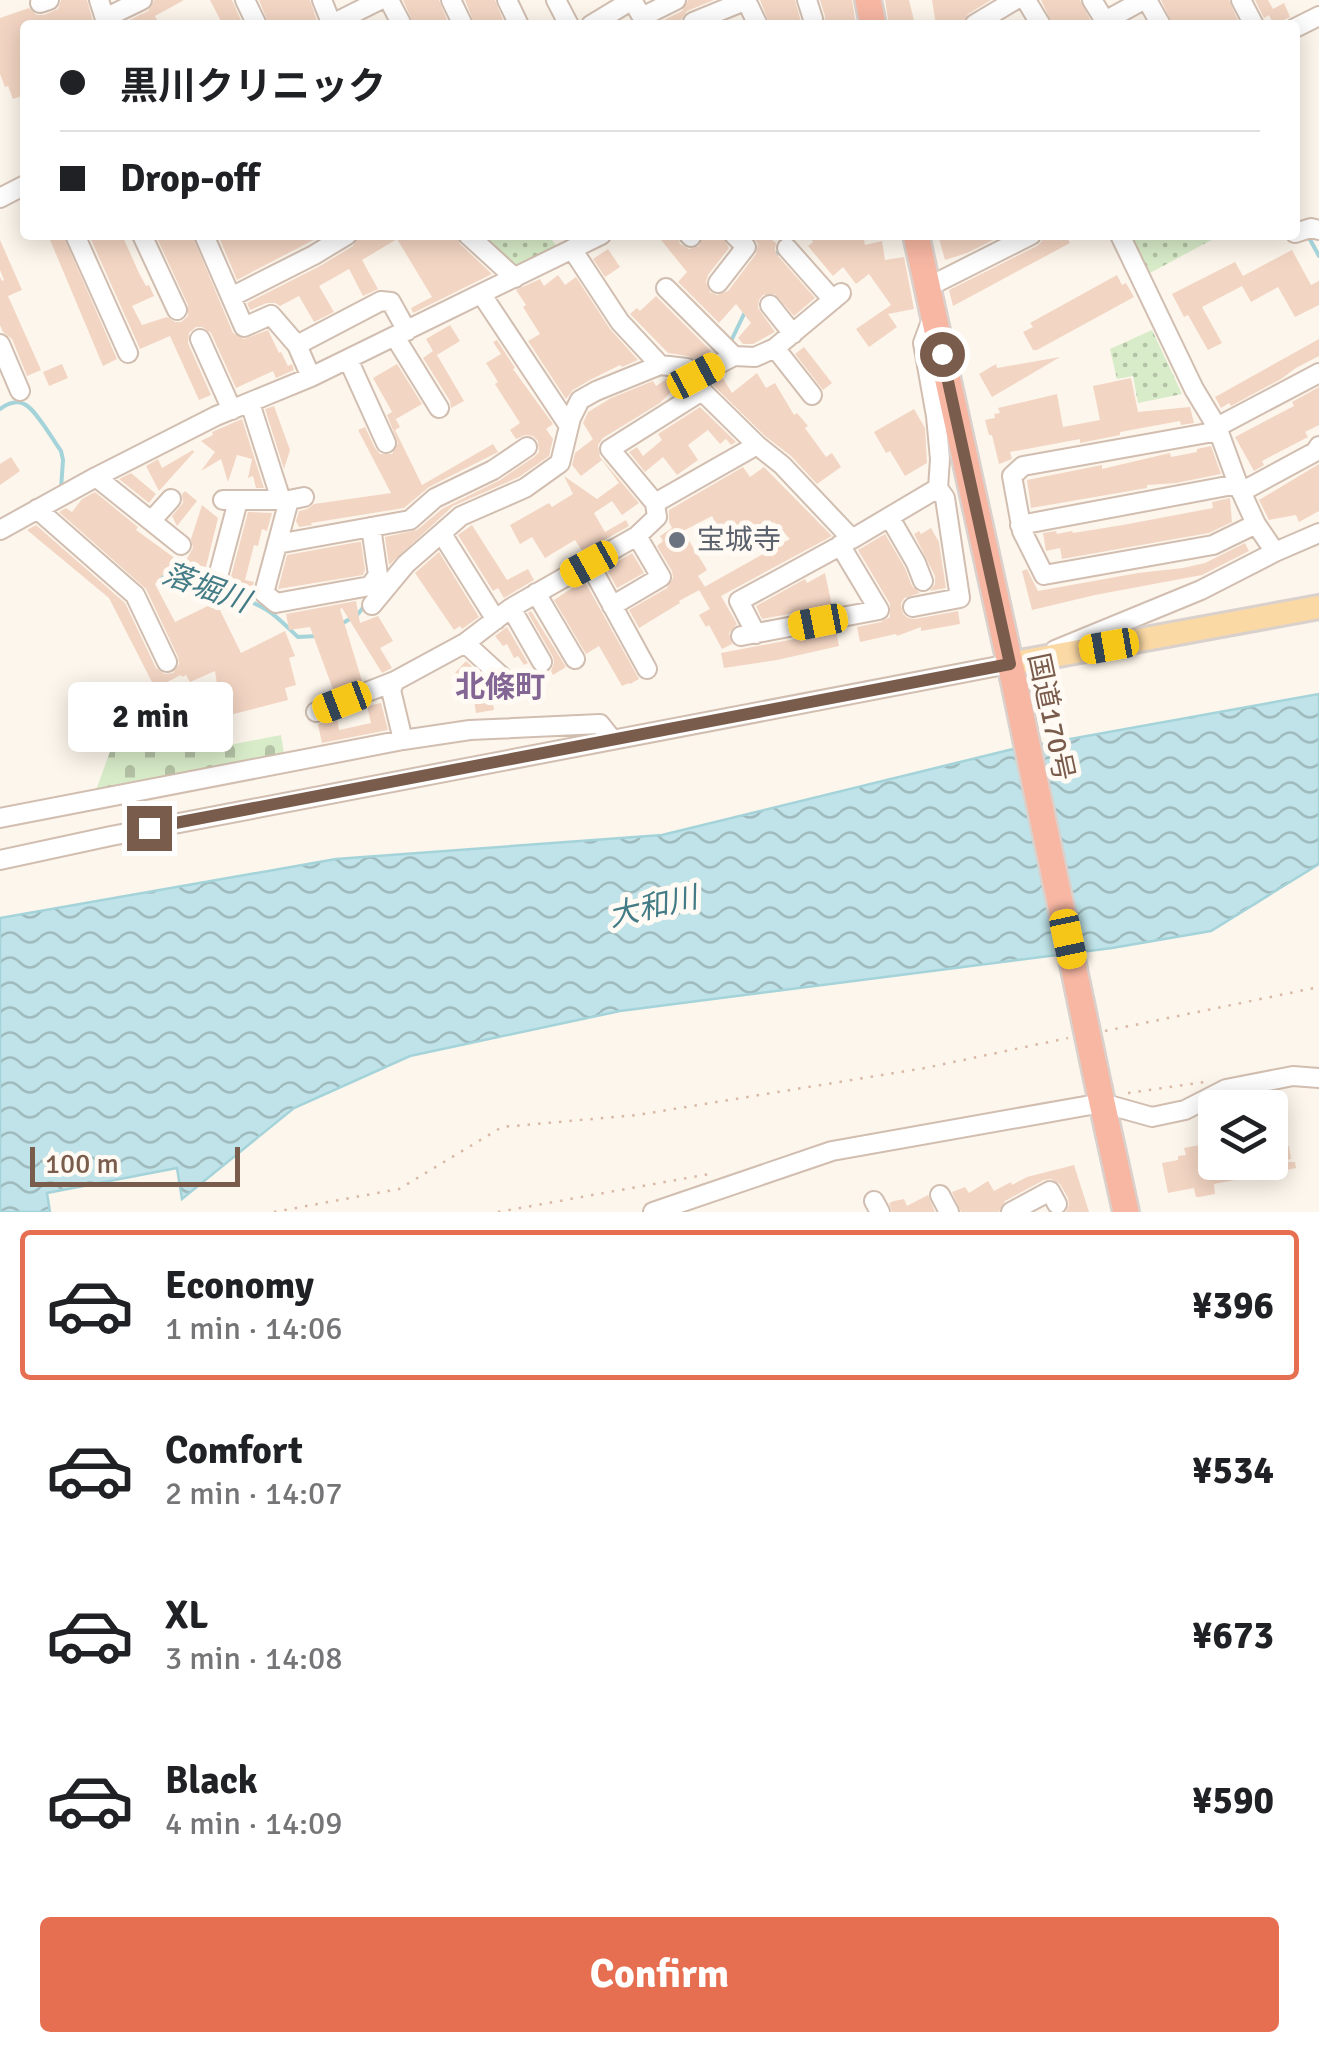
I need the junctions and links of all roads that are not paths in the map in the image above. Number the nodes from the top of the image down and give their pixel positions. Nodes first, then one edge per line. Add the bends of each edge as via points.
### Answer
1 (142, 0) edge
2 (380, 0) edge
3 (676, 0) edge
4 (807, 0) edge
5 (1014, 0) edge
6 (1145, 0) edge
7 (741, 1) edge
8 (104, 14) edge
9 (812, 19) dead end
10 (341, 20) edge
11 (600, 20) edge
12 (698, 20) edge
13 (982, 20) edge
14 (1109, 20) edge
15 (76, 240) edge
16 (144, 240) edge
17 (210, 240) edge
18 (339, 240) edge
19 (473, 240) edge
20 (591, 240) edge
21 (739, 240) edge
22 (917, 240) edge
23 (1017, 240) edge
24 (1122, 240) edge
25 (787, 248) dead end
26 (572, 249) junction
27 (515, 278) junction
28 (718, 283) dead end
29 (928, 287) junction
30 (666, 288) dead end
31 (482, 295) junction
32 (231, 296) junction
33 (770, 305) dead end
34 (177, 310) dead end
35 (934, 315) junction
36 (401, 334) junction
37 (793, 334) junction
38 (200, 340) dead end
39 (0, 344) edge
40 (297, 345) junction
41 (775, 348) junction
42 (128, 354) dead end
43 (734, 356) junction
44 (348, 359) junction
45 (660, 364) junction
46 (5, 371) edge
47 (1319, 373) edge
48 (311, 376) junction
49 (699, 384) junction
50 (20, 392) dead end
51 (812, 396) dead end
52 (241, 406) junction
53 (439, 408) dead end
54 (569, 426) junction
55 (1218, 429) junction
56 (386, 443) dead end
57 (757, 445) junction
58 (1319, 446) edge
59 (527, 447) dead end
60 (96, 477) junction
61 (938, 488) junction
62 (1240, 488) junction
63 (171, 499) dead end
64 (292, 499) junction
65 (655, 504) junction
66 (36, 510) junction
67 (890, 518) junction
68 (151, 521) junction
69 (1256, 524) junction
70 (371, 527) junction
71 (1021, 528) junction
72 (0, 530) edge
73 (442, 534) junction
74 (1319, 534) edge
75 (637, 536) junction
76 (846, 542) junction
77 (278, 544) junction
78 (182, 545) dead end
79 (1275, 552) junction
80 (589, 564) junction
81 (922, 582) dead end
82 (216, 584) dead end
83 (536, 593) junction
84 (372, 604) dead end
85 (612, 606) junction
86 (914, 607) dead end
87 (1319, 607) edge
88 (503, 614) junction
89 (465, 643) junction
90 (1039, 658) junction
91 (575, 659) dead end
92 (167, 662) dead end
93 (542, 662) dead end
94 (647, 669) dead end
95 (1011, 670) junction
96 (395, 681) junction
97 (512, 686) dead end
98 (316, 712) dead end
99 (403, 740) junction
100 (612, 740) junction
101 (0, 818) edge
102 (0, 860) edge
103 (1319, 1078) edge
104 (1100, 1096) junction
105 (1056, 1204) dead end
106 (653, 1212) edge
107 (1010, 1212) edge
108 (1126, 1212) edge

1 - 8 street
2 - 10 street
3 - 11 street via 642,17 632,0
4 - 9 street
5 - 13 street
6 - 14 street
7 - 12 street
15 - 42 street
16 - 34 street
17 - 32 street
18 - 32 street
19 - 27 street
20 - 26 street
21 - 28 street via 746,247
22 - 29 highway, 国道170号
23 - 29 street
24 - 55 street
25 - 37 street via 837,296
26 - 27 street
26 - 45 street via 620,322
27 - 31 street
29 - 35 highway, 国道170号
30 - 43 street
31 - 36 street
31 - 54 street
32 - 40 street via 244,328 271,314
33 - 37 street
35 - 61 street via 923,343 936,416
35 - 95 highway, 国道170号
36 - 40 street via 391,302 381,300
36 - 44 street
36 - 53 street
37 - 41 street
38 - 52 street
39 - 46 street
40 - 48 street
41 - 43 street via 755,358
41 - 51 street
43 - 49 street
44 - 48 street
44 - 56 street
45 - 49 street via 688,368
45 - 54 street via 580,400
46 - 50 street
47 - 55 street
48 - 52 street
49 - 57 street
49 - 65 street via 610,449
52 - 60 street
52 - 64 street
54 - 73 street via 560,462 525,488 461,516
55 - 62 street
55 - 71 street via 1024,466 1012,476
57 - 65 street
57 - 76 street
58 - 62 street
59 - 70 street via 410,520
60 - 66 street
60 - 68 street
61 - 67 street
61 - 86 street via 946,498 960,598
62 - 69 street
62 - 71 street
63 - 68 street
64 - 77 street
64 - 82 street via 230,500
65 - 75 street via 657,517
66 - 72 street
66 - 92 street via 135,595
67 - 76 street
67 - 81 street
68 - 78 street
69 - 71 street via 1213,545 1044,575
69 - 79 street
70 - 77 street
70 - 77 street via 378,575 370,586 276,603 264,593
73 - 84 street
73 - 88 street
74 - 79 street
75 - 80 street
75 - 85 street via 661,578
76 - 76 street via 738,600 749,635 879,610
79 - 90 street
80 - 83 street
80 - 85 street
83 - 88 street
83 - 91 street
85 - 94 street
87 - 90 main road
88 - 89 street
88 - 93 street
89 - 96 street
89 - 97 street
90 - 95 main road
95 - 100 street
95 - 104 highway, 国道170号, bridge
96 - 98 street
96 - 99 street via 391,690
99 - 100 street via 600,724
99 - 101 street
100 - 102 street
103 - 104 street via 1293,1076 1226,1089 1185,1110 1152,1116
104 - 106 street via 832,1151
104 - 108 highway, 国道170号
105 - 107 street via 1050,1190

